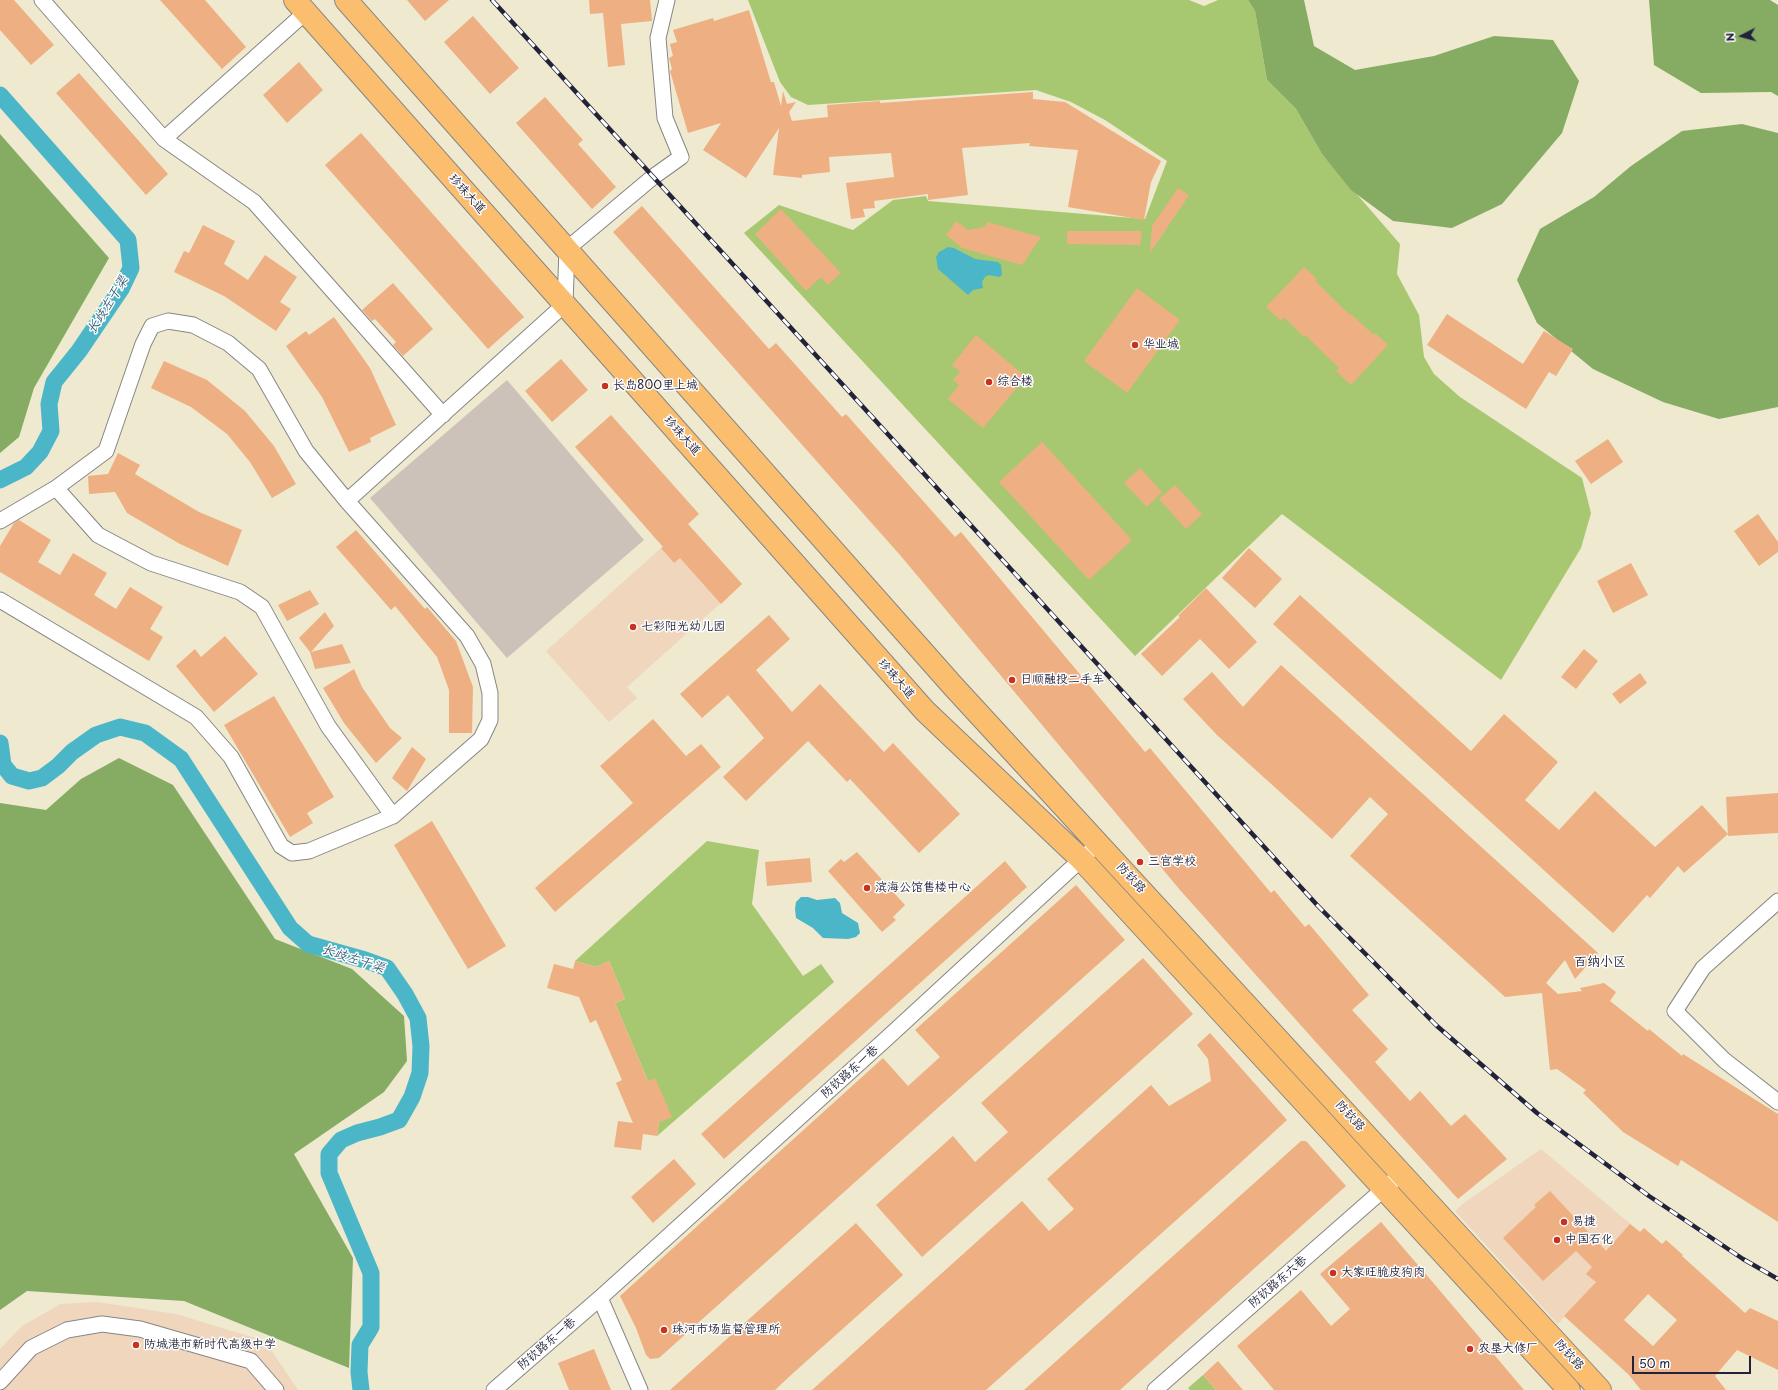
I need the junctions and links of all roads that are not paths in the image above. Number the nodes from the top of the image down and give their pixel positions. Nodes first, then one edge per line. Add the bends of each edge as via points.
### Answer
1 (42, 0) edge
2 (346, 0) edge
3 (667, 0) edge
4 (300, 6) edge
5 (164, 139) junction
6 (567, 249) junction
7 (565, 304) junction
8 (443, 414) junction
9 (56, 488) junction
10 (347, 501) junction
11 (0, 521) edge
12 (0, 600) edge
13 (393, 816) junction
14 (1099, 843) junction
15 (1081, 859) junction
16 (1778, 901) edge
17 (1778, 1102) edge
18 (1402, 1173) junction
19 (1384, 1189) junction
20 (600, 1298) junction
21 (0, 1382) edge
22 (276, 1390) edge
23 (494, 1390) edge
24 (640, 1390) edge
25 (1154, 1390) edge
26 (1569, 1390) edge
27 (1600, 1390) edge

1 - 5 street
2 - 6 main road
3 - 6 street via 658,38 665,118 681,157 653,177
4 - 5 street
4 - 7 main road, 珍珠大道
5 - 8 street via 254,202
6 - 7 street
6 - 14 main road via 953,686
7 - 8 street
7 - 15 main road, 珍珠大道 via 925,711
8 - 10 street
9 - 10 street via 106,451 143,344 152,326 168,321 200,328 228,343 259,369 306,451
9 - 11 street
9 - 13 street via 98,535 151,563 240,592 262,607 328,726
10 - 13 street via 467,636 483,664 490,694 490,720 482,739
12 - 13 street via 196,717 231,757 281,846 292,853 309,851
14 - 15 street, 防钦路东一巷
14 - 18 main road, 防钦路
15 - 19 main road, 防钦路
15 - 20 street, 防钦路东一巷
16 - 17 street via 1702,968 1675,1011 1724,1060
18 - 19 street, 防钦路东六巷
18 - 27 main road, 防钦路
19 - 25 street, 防钦路东六巷
19 - 26 main road, 防钦路
20 - 23 street, 防钦路东一巷
20 - 24 street
21 - 22 street via 30,1348 66,1330 102,1324 140,1329 251,1361

